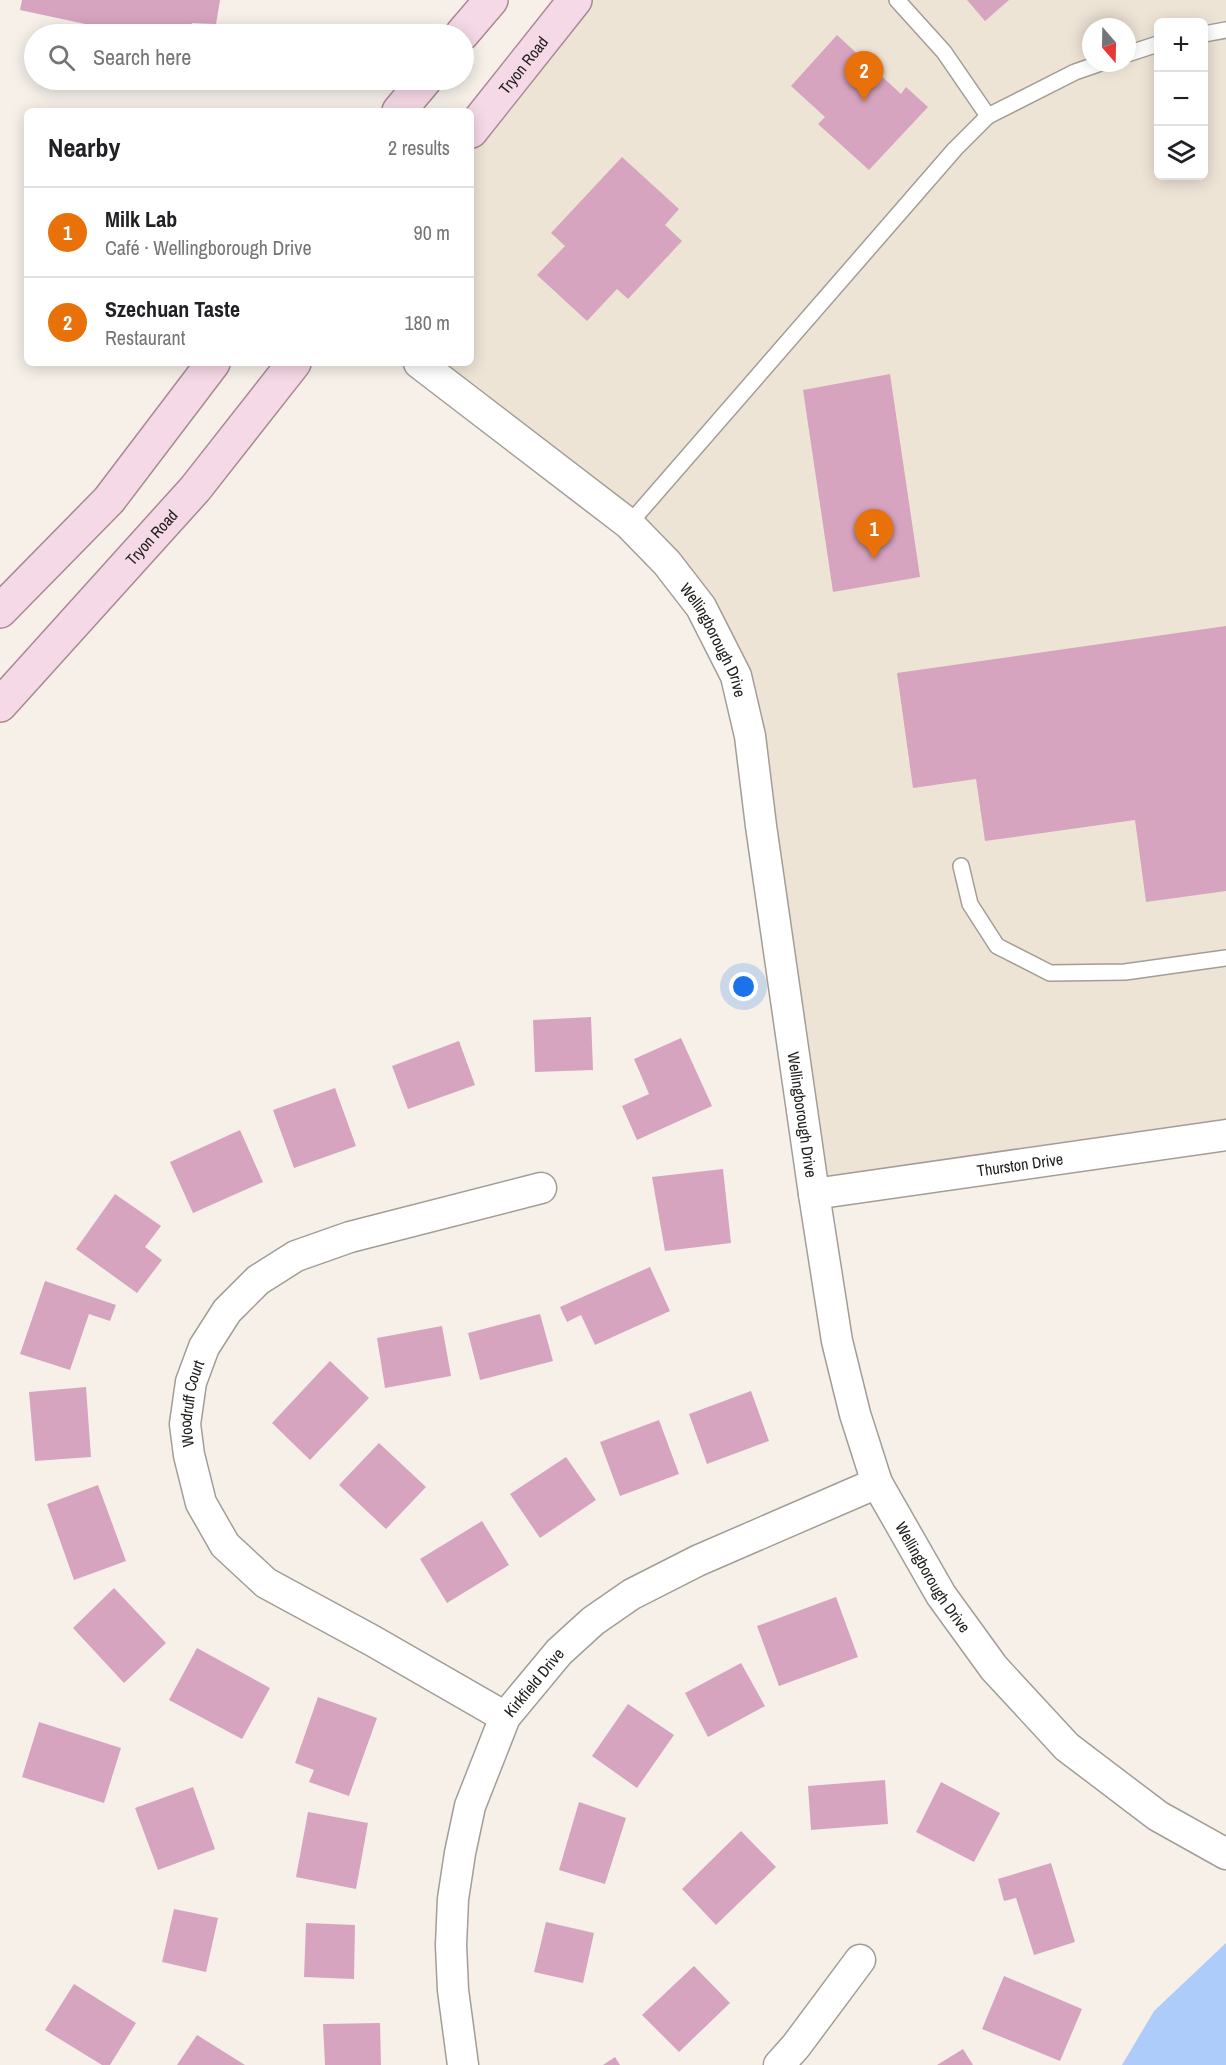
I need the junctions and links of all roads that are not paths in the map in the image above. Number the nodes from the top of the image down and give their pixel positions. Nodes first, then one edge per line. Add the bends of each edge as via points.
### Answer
1 (491, 0) edge
2 (575, 0) edge
3 (897, 0) edge
4 (471, 24) edge
5 (1226, 30) edge
6 (1208, 33) edge
7 (1154, 45) edge
8 (1136, 51) edge
9 (1082, 70) edge
10 (417, 90) edge
11 (402, 108) edge
12 (988, 116) junction
13 (474, 127) edge
14 (211, 366) edge
15 (292, 366) edge
16 (423, 366) edge
17 (629, 524) junction
18 (0, 611) edge
19 (0, 705) edge
20 (961, 866) dead end
21 (1226, 958) edge
22 (1226, 1135) edge
23 (541, 1188) dead end
24 (814, 1194) junction
25 (877, 1483) junction
26 (505, 1717) junction
27 (1226, 1854) edge
28 (860, 1960) dead end
29 (462, 2065) edge
30 (779, 2065) edge

1 - 4 main road
2 - 13 main road, Tryon Road
3 - 12 lane via 944,52
5 - 6 lane
7 - 8 lane
9 - 12 lane
10 - 11 main road
12 - 17 lane
14 - 18 main road via 109,500
15 - 19 main road, Tryon Road via 195,489
16 - 17 street, Wellingborough Drive
17 - 24 street, Wellingborough Drive via 667,563 701,607 736,676 750,736
20 - 21 lane via 970,904 998,946 1050,973 1125,972
22 - 24 street, Thurston Drive
23 - 26 street, Woodruff Court via 350,1237 296,1256 258,1280 227,1311 204,1347 191,1382 185,1424 201,1503 225,1545 266,1583
24 - 25 street, Wellingborough Drive via 837,1341
25 - 26 street, Kirkfield Drive via 697,1561 632,1594 593,1621 559,1652
25 - 27 street, Wellingborough Drive via 940,1595 994,1668 1059,1738 1158,1816
26 - 29 street, Kirkfield Drive via 470,1806 453,1899 453,1990
28 - 30 street

